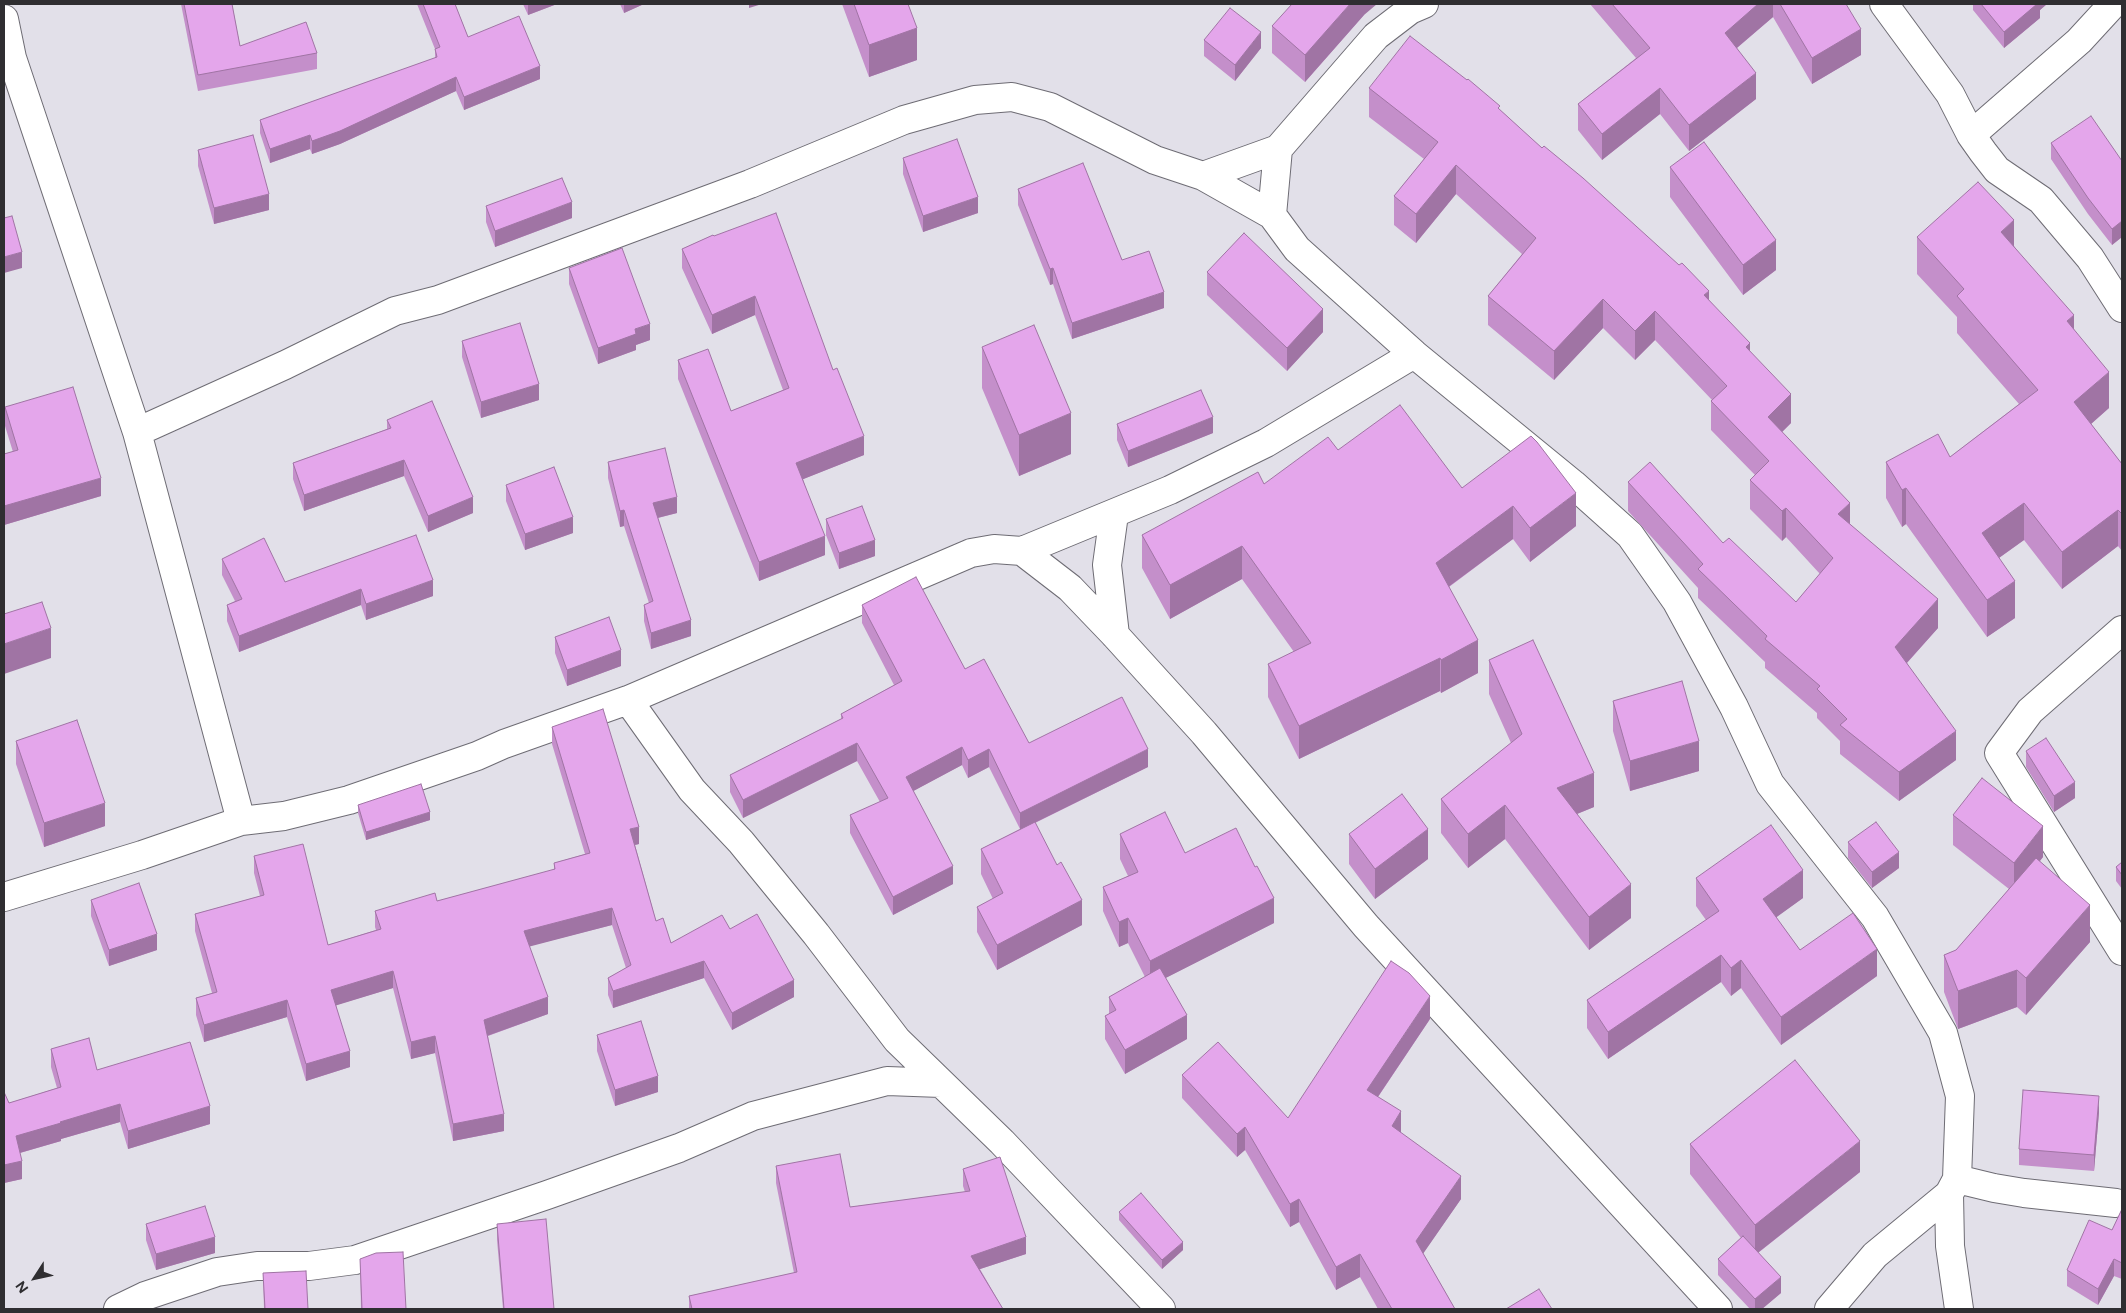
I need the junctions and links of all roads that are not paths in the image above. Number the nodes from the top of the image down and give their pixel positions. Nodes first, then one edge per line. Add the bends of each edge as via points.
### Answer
1 (1424, 4) edge
2 (1884, 4) edge
3 (2113, 4) edge
4 (4, 19) edge
5 (1971, 135) junction
6 (1278, 149) junction
7 (1203, 176) junction
8 (1272, 215) junction
9 (2122, 308) edge
10 (1414, 354) junction
11 (136, 432) junction
12 (1114, 514) junction
13 (1022, 551) junction
14 (2122, 630) edge
15 (1115, 635) junction
16 (628, 700) junction
17 (242, 821) junction
18 (4, 897) edge
19 (2122, 951) edge
20 (897, 1040) junction
21 (887, 1081) junction
22 (940, 1084) junction
23 (1953, 1187) junction
24 (2116, 1203) dead end
25 (118, 1309) edge
26 (1161, 1309) edge
27 (1718, 1309) edge
28 (1829, 1309) edge
29 (1958, 1309) edge

1 - 6 street via 1410,10 1376,36
2 - 5 street via 1950,94
3 - 5 street via 2079,41
4 - 11 street via 12,58
5 - 9 street via 1997,170 2041,200 2090,258
6 - 7 street
6 - 8 street
7 - 8 street
7 - 11 street via 1155,160 1050,107 1012,97 975,100 904,120 750,184 438,300 395,311
8 - 10 street via 1296,248
10 - 12 street via 1266,443
10 - 23 street via 1630,535 1677,602 1734,707 1770,784 1876,917 1943,1033 1960,1096
11 - 17 street
12 - 13 street
12 - 15 street via 1107,565
13 - 15 street via 1070,588
13 - 16 street via 994,549 971,553
14 - 19 street via 2030,711 1999,753
15 - 27 street via 1204,733 1366,926
16 - 17 street via 349,800 284,816
16 - 20 street via 692,790 741,842
17 - 18 street
20 - 21 street
20 - 22 street
21 - 22 street
21 - 25 street via 753,1116 547,1196 355,1260 309,1266 257,1266 217,1272 145,1296
22 - 26 street via 1002,1142
23 - 24 street
23 - 28 street via 1875,1255
23 - 29 street via 1950,1246

